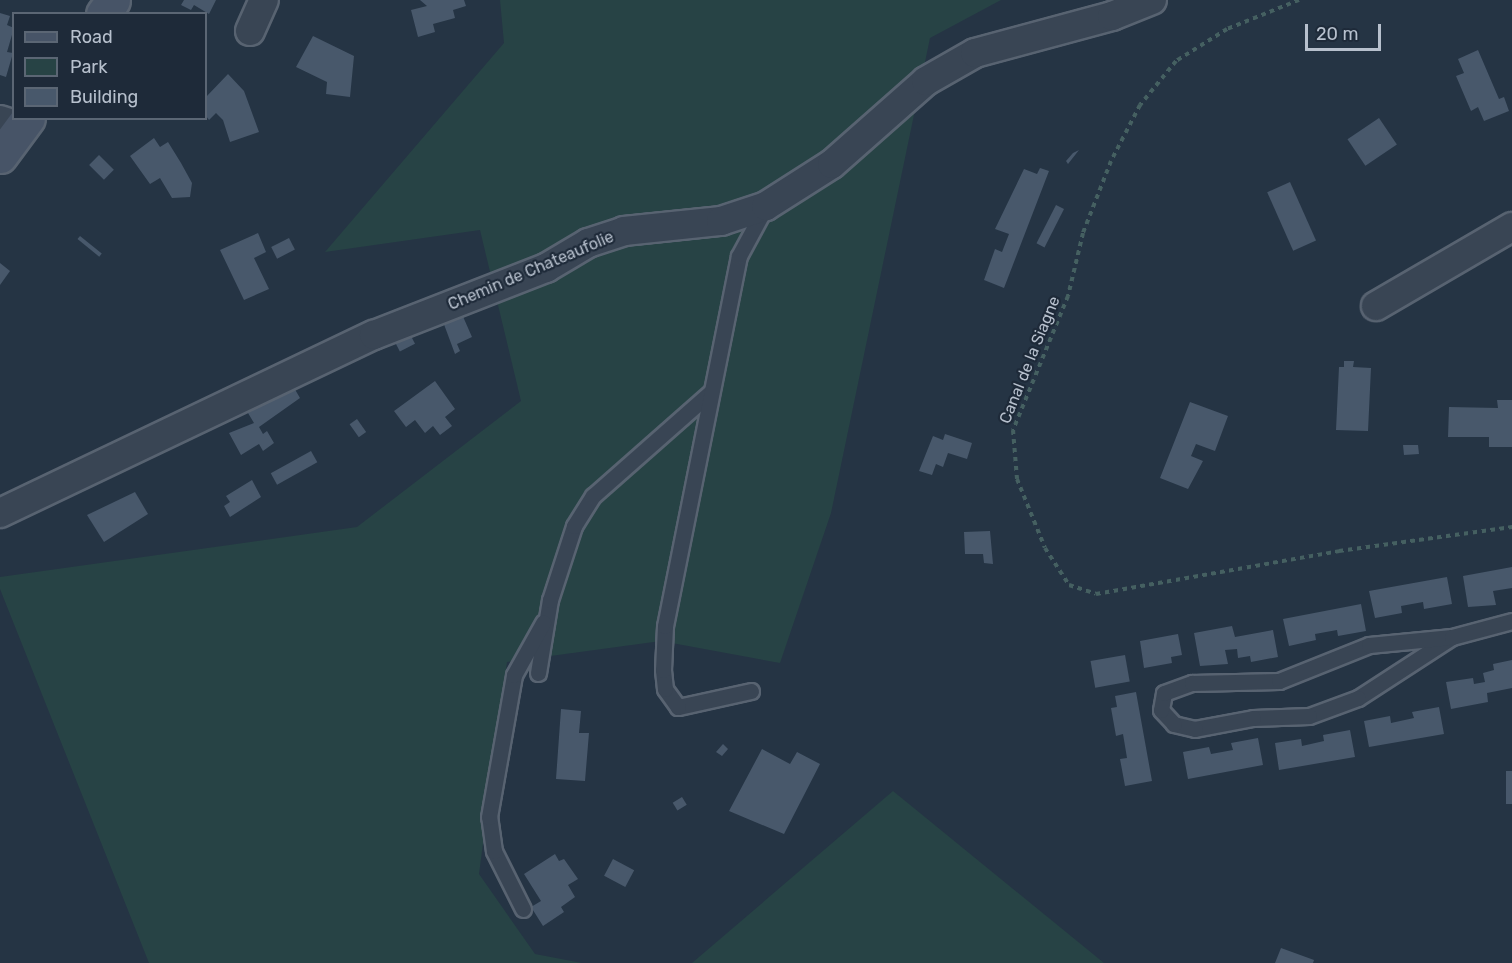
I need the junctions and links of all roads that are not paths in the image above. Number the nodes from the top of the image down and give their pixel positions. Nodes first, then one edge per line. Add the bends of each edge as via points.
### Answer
1 (264, 0) edge
2 (1152, 0) edge
3 (250, 31) dead end
4 (17, 122) edge
5 (0, 156) edge
6 (766, 207) junction
7 (1512, 226) edge
8 (1376, 306) dead end
9 (711, 392) junction
10 (0, 513) edge
11 (547, 618) junction
12 (1512, 621) edge
13 (1452, 637) junction
14 (538, 673) dead end
15 (751, 691) dead end
16 (523, 909) dead end

1 - 3 street
2 - 6 street, Chemin de Chateaufolie via 1112,16 975,53 926,81 832,164
4 - 5 main road
6 - 9 lane via 739,256
6 - 10 street, Chemin de Chateaufolie via 721,221 624,231 588,243 515,282 374,335
7 - 8 street
9 - 11 lane via 593,496 574,526
9 - 15 lane via 665,626 665,689 678,707
11 - 14 lane
11 - 16 lane via 514,675 489,817 494,851
12 - 13 lane
13 - 13 lane via 1370,645 1279,681 1192,683 1164,693 1161,710 1174,724 1195,729 1253,718 1309,716 1358,698

